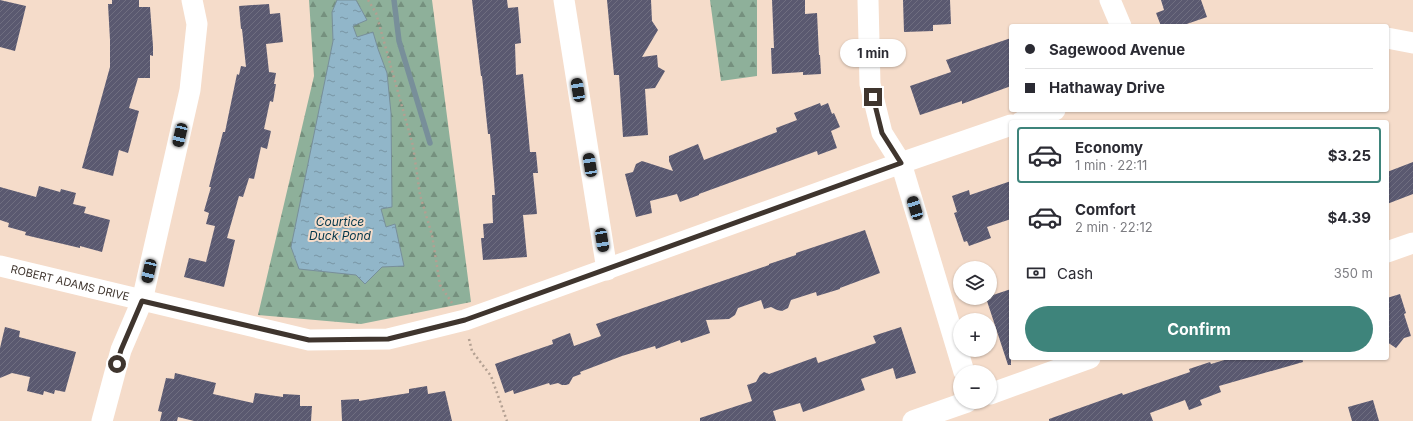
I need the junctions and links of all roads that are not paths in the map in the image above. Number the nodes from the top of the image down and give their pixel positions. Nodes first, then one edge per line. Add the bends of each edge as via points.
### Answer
1 (192, 0) edge
2 (564, 0) edge
3 (868, 0) edge
4 (1110, 0) edge
5 (1120, 24) edge
6 (1389, 38) edge
7 (1413, 43) edge
8 (1049, 112) edge
9 (1027, 120) edge
10 (1009, 126) edge
11 (901, 163) junction
12 (1413, 243) edge
13 (1389, 251) edge
14 (0, 266) edge
15 (607, 270) junction
16 (142, 301) junction
17 (1084, 360) edge
18 (962, 365) edge
19 (997, 391) edge
20 (953, 407) edge
21 (102, 421) edge
22 (913, 421) edge

1 - 16 street via 197,24 190,90
2 - 15 street
3 - 11 street via 870,84 882,133
4 - 5 street
6 - 7 street
8 - 9 street
10 - 11 street, ROBERT ADAMS DRIVE
11 - 15 street, ROBERT ADAMS DRIVE
11 - 18 street
12 - 13 street
14 - 16 street, ROBERT ADAMS DRIVE
15 - 16 street, ROBERT ADAMS DRIVE via 465,320 388,339 309,340
16 - 21 street via 121,350
17 - 19 street
20 - 22 street

